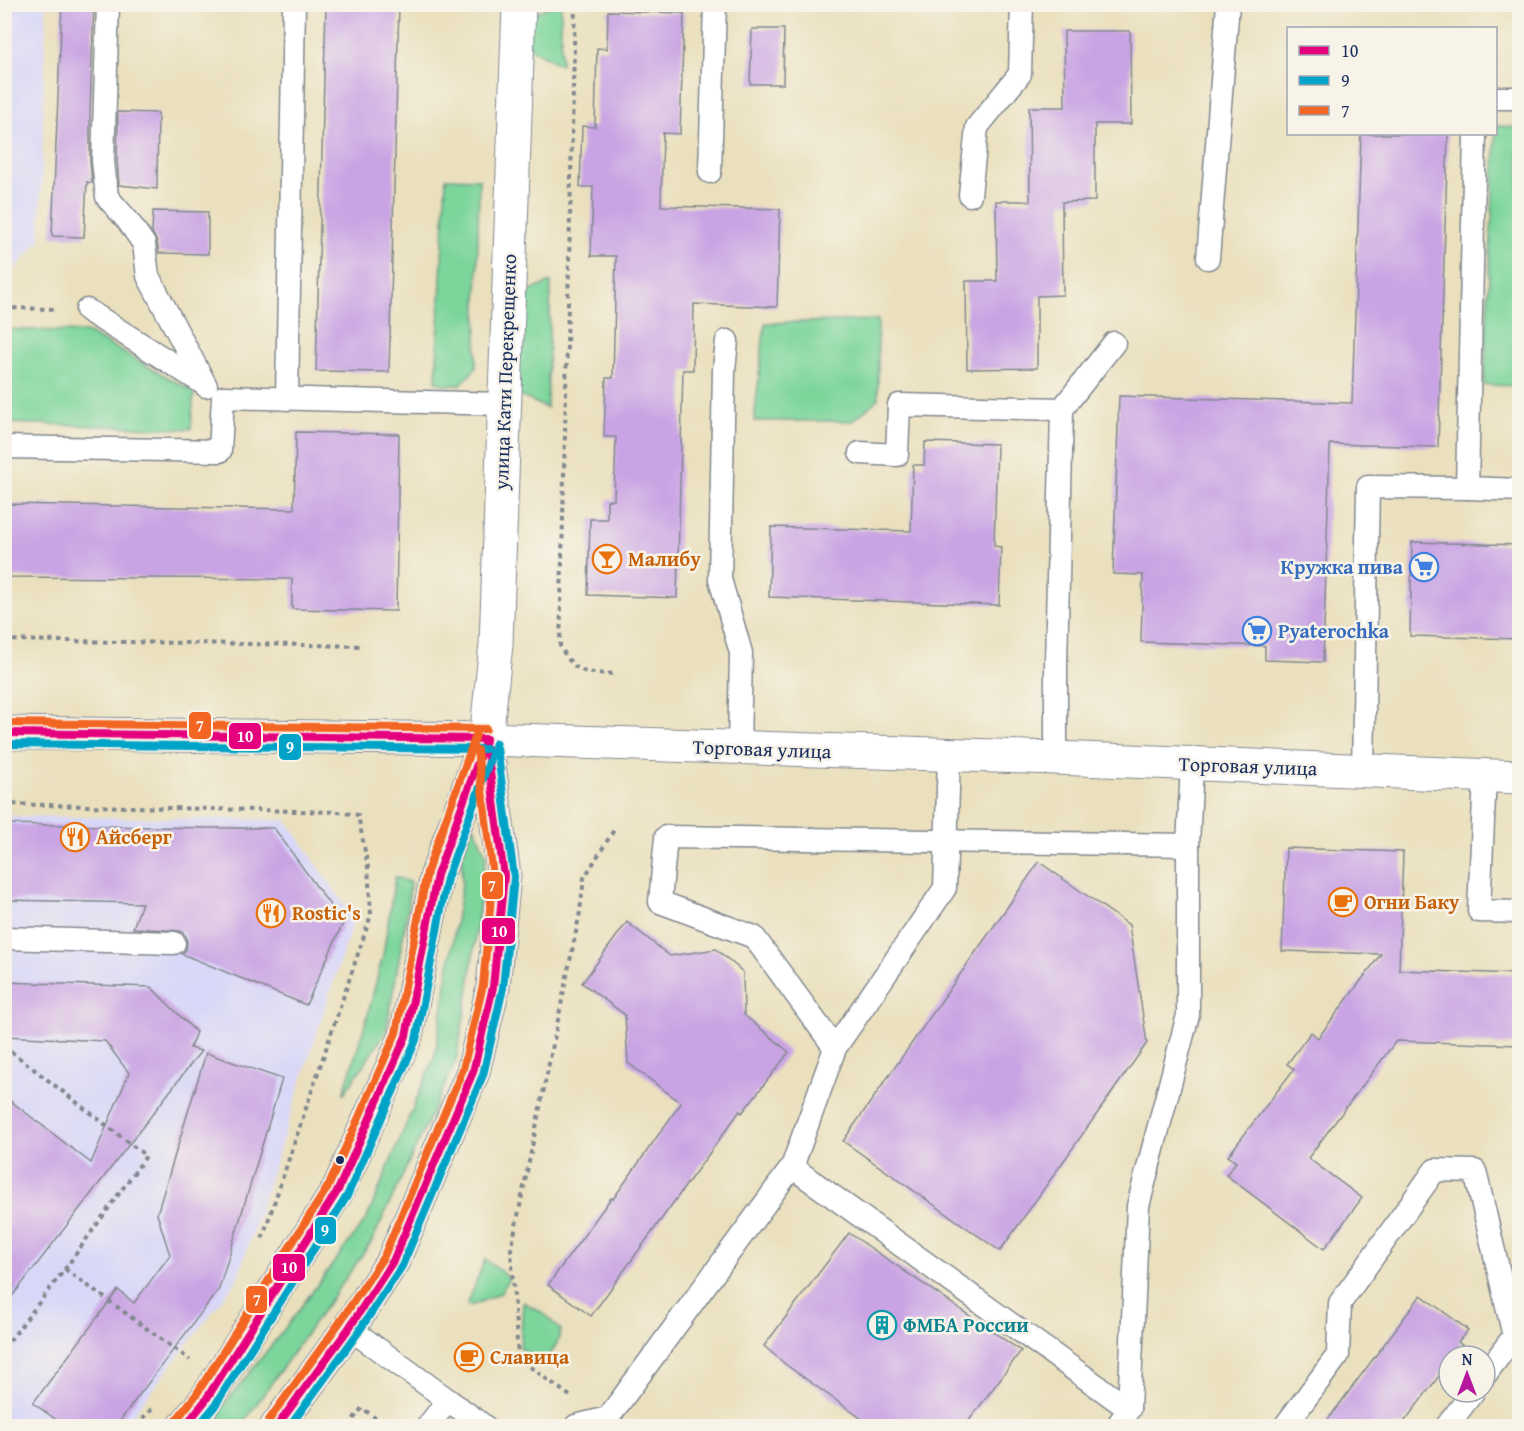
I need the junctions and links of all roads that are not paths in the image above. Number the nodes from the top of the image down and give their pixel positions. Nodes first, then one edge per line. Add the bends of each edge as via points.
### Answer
1 (108, 4) edge
2 (294, 4) edge
3 (519, 4) edge
4 (715, 4) edge
5 (1022, 4) edge
6 (1228, 4) edge
7 (1497, 98) edge
8 (1520, 98) edge
9 (1475, 135) edge
10 (710, 172) dead end
11 (970, 195) dead end
12 (1208, 258) dead end
13 (87, 310) road end
14 (727, 341) dead end
15 (1114, 343) dead end
16 (214, 391) junction
17 (287, 399) junction
18 (504, 404) junction
19 (1062, 409) junction
20 (4, 447) edge
21 (860, 453) dead end
22 (1467, 488) junction
23 (1520, 490) edge
24 (4, 733) edge
25 (486, 738) junction
26 (739, 748) junction
27 (949, 755) junction
28 (1056, 758) junction
29 (1192, 764) junction
30 (1363, 771) junction
31 (1485, 776) junction
32 (1520, 777) edge
33 (947, 840) junction
34 (1188, 845) junction
35 (1520, 912) edge
36 (4, 938) edge
37 (174, 944) dead end
38 (836, 1048) junction
39 (792, 1167) junction
40 (349, 1328) junction
41 (1497, 1359) edge
42 (448, 1400) junction
43 (1464, 1404) edge
44 (1123, 1418) edge
45 (614, 1422) edge
46 (185, 1426) edge
47 (277, 1426) edge
48 (428, 1426) edge
49 (484, 1426) edge
50 (576, 1426) edge
51 (1285, 1426) edge
52 (1447, 1426) edge

1 - 16 lane via 103,161 107,197 144,244 148,276
2 - 17 lane
3 - 18 street, улица Кати Перекрещенко
4 - 10 lane
5 - 11 lane via 1020,74 977,127
6 - 12 lane
7 - 8 lane
9 - 22 lane
13 - 16 lane
14 - 26 lane via 720,579 741,653
15 - 19 lane
16 - 17 lane
16 - 20 lane via 220,450
17 - 18 lane
18 - 25 street, улица Кати Перекрещенко via 496,644
19 - 21 lane via 899,405 897,455
19 - 28 lane
22 - 23 lane
22 - 30 lane via 1368,487
24 - 25 street, Торговая улица
25 - 26 street, Торговая улица
25 - 40 street, улица Кати Перекрещенко via 504,876 493,987 473,1072 393,1262
25 - 46 street, улица Кати Перекрещенко via 437,875 405,1036 339,1190 205,1401
26 - 27 street, Торговая улица
27 - 28 street, Торговая улица
27 - 33 lane
28 - 29 street, Торговая улица
29 - 30 street, Торговая улица
29 - 34 lane
30 - 31 street, Торговая улица
31 - 32 street, Торговая улица
31 - 35 lane via 1479,911
33 - 34 lane
33 - 38 lane via 945,888
33 - 38 lane via 666,837 660,902 754,937
34 - 44 lane via 1188,1015 1138,1206
36 - 37 lane
38 - 39 lane
39 - 44 lane
39 - 45 lane
40 - 42 lane
40 - 47 street, улица Кати Перекрещенко
41 - 51 lane via 1514,1336 1475,1172 1435,1170 1340,1303 1338,1354
42 - 48 lane
42 - 49 lane
43 - 52 lane
45 - 50 lane

